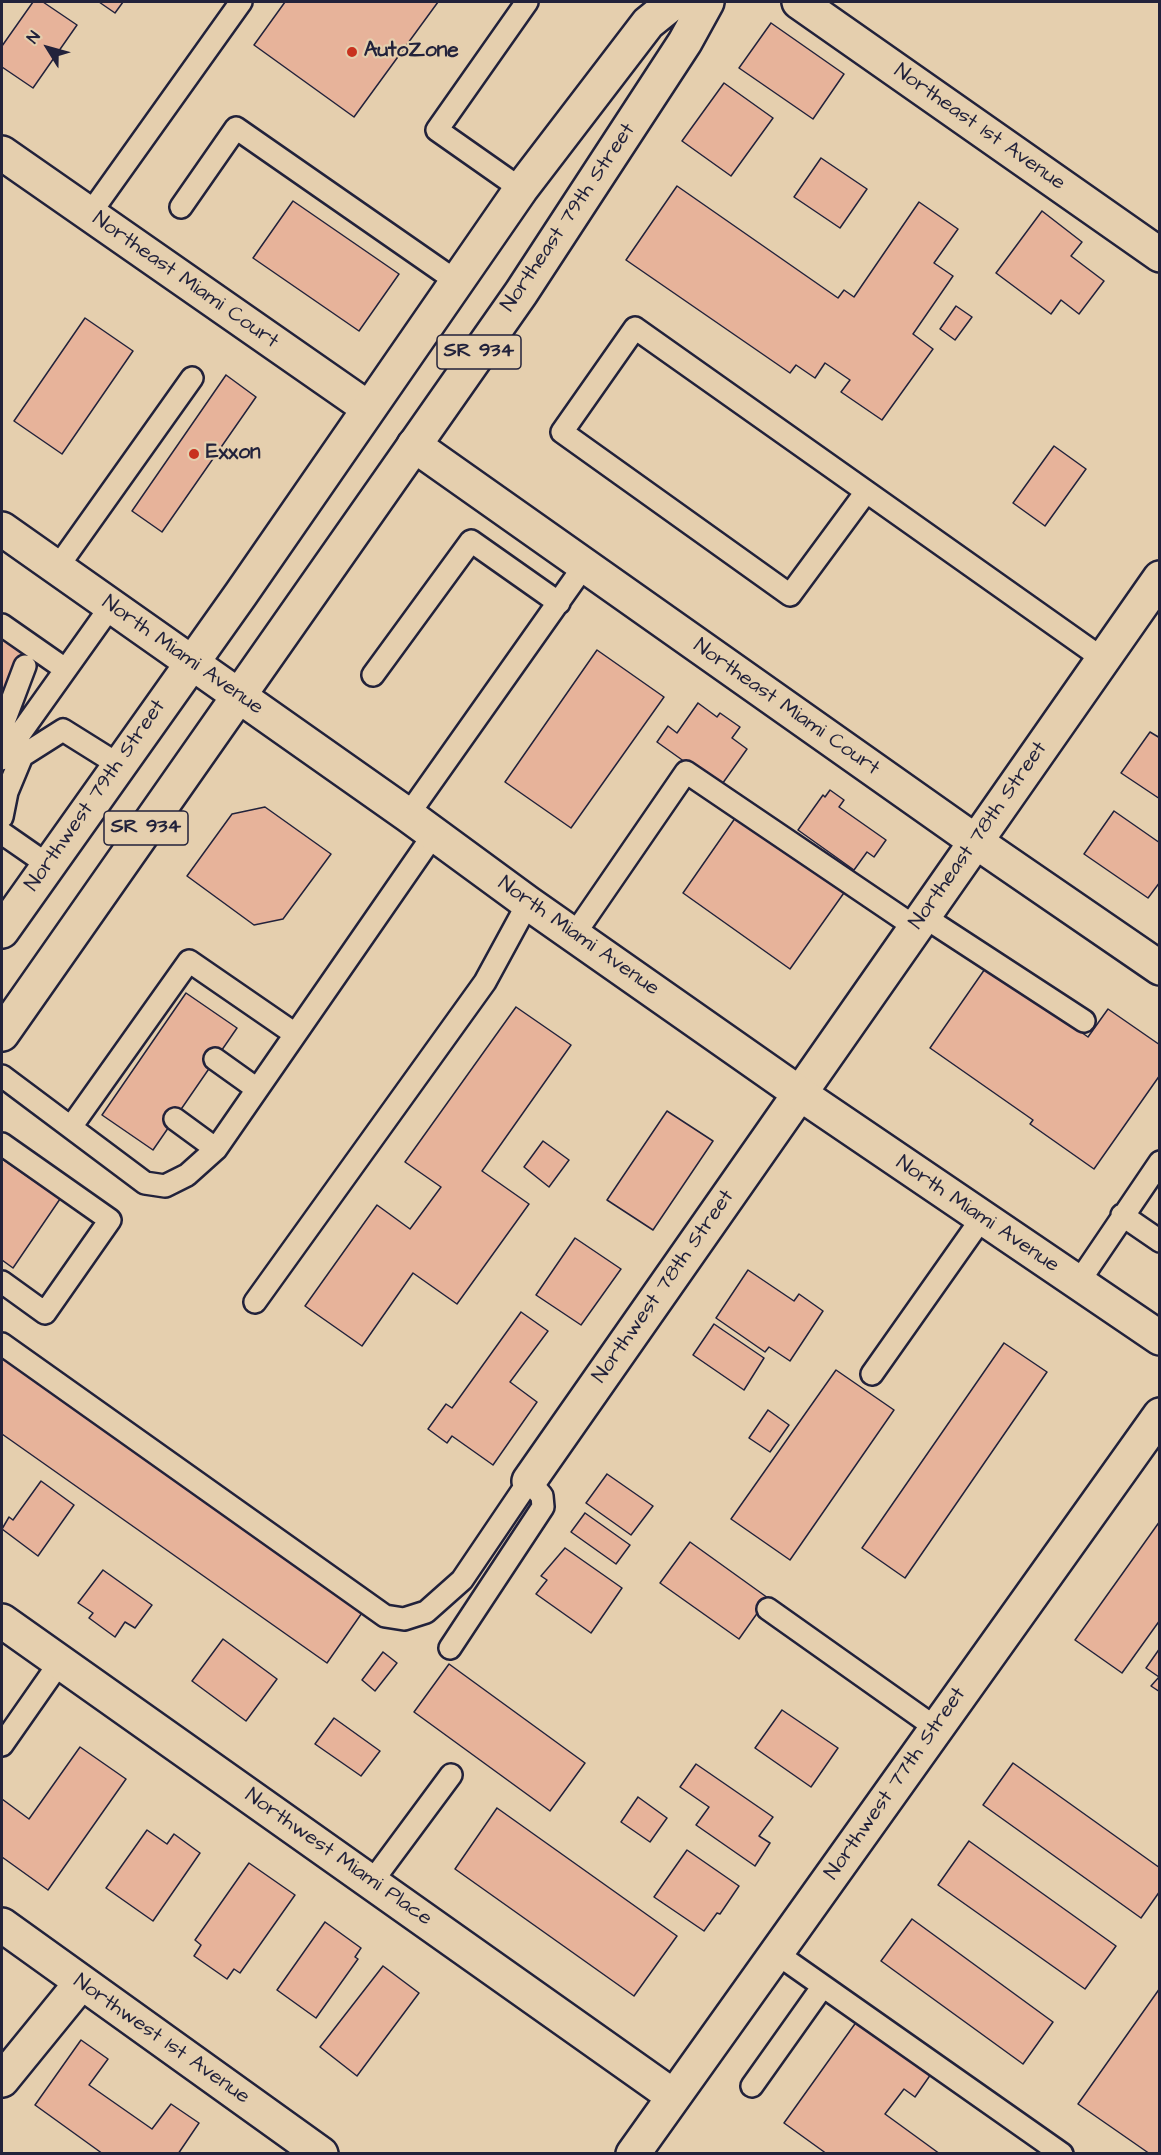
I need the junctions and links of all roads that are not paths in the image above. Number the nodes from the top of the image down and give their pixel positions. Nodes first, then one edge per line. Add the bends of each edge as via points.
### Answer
1 (241, 2) edge
2 (527, 2) edge
3 (674, 2) edge
4 (707, 2) edge
5 (799, 2) edge
6 (2, 153) edge
7 (521, 189) junction
8 (182, 207) dead end
9 (89, 215) junction
10 (1160, 255) edge
11 (456, 281) junction
12 (192, 378) dead end
13 (368, 408) junction
14 (414, 445) junction
15 (866, 492) junction
16 (2, 529) edge
17 (584, 566) junction
18 (57, 568) junction
19 (1160, 578) edge
20 (559, 603) junction
21 (111, 606) junction
22 (2, 625) edge
23 (1103, 659) junction
24 (191, 662) junction
25 (25, 666) dead end
26 (65, 669) junction
27 (373, 675) dead end
28 (6, 693) dead end
29 (239, 695) junction
30 (2, 717) edge
31 (2, 727) edge
32 (9, 751) edge
33 (118, 765) junction
34 (408, 814) junction
35 (2, 817) edge
36 (2, 833) edge
37 (434, 834) junction
38 (975, 841) junction
39 (48, 865) junction
40 (528, 903) junction
41 (919, 921) junction
42 (2, 931) edge
43 (574, 935) junction
44 (1160, 968) edge
45 (1083, 1021) dead end
46 (2, 1034) edge
47 (295, 1034) junction
48 (215, 1059) dead end
49 (2, 1076) edge
50 (256, 1089) junction
51 (799, 1093) junction
52 (175, 1119) dead end
53 (71, 1128) junction
54 (2, 1144) edge
55 (216, 1149) junction
56 (1160, 1162) edge
57 (1122, 1215) junction
58 (982, 1218) junction
59 (1160, 1241) edge
60 (2, 1282) edge
61 (1078, 1283) junction
62 (255, 1302) dead end
63 (1160, 1338) edge
64 (2, 1344) edge
65 (872, 1374) dead end
66 (1160, 1414) edge
67 (529, 1481) junction
68 (768, 1609) dead end
69 (2, 1621) edge
70 (450, 1648) dead end
71 (60, 1662) junction
72 (936, 1728) junction
73 (2, 1745) edge
74 (450, 1774) dead end
75 (372, 1882) junction
76 (2, 1925) edge
77 (776, 1953) junction
78 (81, 1983) junction
79 (823, 1986) junction
80 (2, 2080) edge
81 (752, 2086) dead end
82 (674, 2096) junction
83 (639, 2151) edge
84 (321, 2154) edge
85 (1062, 2154) edge

1 - 9 lane
2 - 7 lane via 437,130
3 - 7 street via 648,23
4 - 14 street, Northeast 79th Street / SR 934 via 591,187
5 - 10 street, Northeast 1st Avenue
6 - 9 street, Northeast Miami Court
7 - 11 street
8 - 11 lane via 236,128
9 - 13 street, Northeast Miami Court
11 - 13 street
12 - 18 lane
13 - 24 street
14 - 17 street, Northeast Miami Court
14 - 29 street, Northeast 79th Street / SR 934
15 - 15 lane via 635,328 562,432 790,595
15 - 23 lane
16 - 18 street, North Miami Avenue
17 - 20 lane
17 - 38 street, Northeast Miami Court
18 - 21 street, North Miami Avenue
19 - 23 street, Northeast 78th Street
20 - 27 lane via 471,541
20 - 34 lane
21 - 24 street, North Miami Avenue
21 - 26 lane
22 - 26 lane
23 - 38 street, Northeast 78th Street
24 - 29 street, North Miami Avenue
24 - 33 street, Northwest 79th Street
25 - 31 lane
26 - 32 lane
28 - 30 lane
29 - 34 street, North Miami Avenue
29 - 46 street, SR 934
32 - 33 lane via 63,730
32 - 35 lane
33 - 39 street, Northwest 79th Street
34 - 37 street, North Miami Avenue
36 - 39 lane
37 - 40 street, North Miami Avenue
37 - 47 lane
38 - 41 street, Northeast 78th Street
38 - 44 street, Northeast Miami Court
39 - 42 street, Northwest 79th Street
40 - 43 street, North Miami Avenue
40 - 62 lane via 485,982
41 - 43 lane via 686,772
41 - 45 lane
41 - 51 street, Northeast 78th Street
43 - 51 street, North Miami Avenue
47 - 50 lane
47 - 53 lane via 189,961 159,1018 116,1078
48 - 50 lane
49 - 53 lane
50 - 55 lane
51 - 58 street, North Miami Avenue
51 - 67 street, Northwest 78th Street
52 - 55 lane
53 - 55 lane via 145,1183 165,1186 187,1175
54 - 60 lane via 110,1220 45,1313
56 - 57 lane
57 - 59 lane
57 - 61 lane
58 - 61 street, North Miami Avenue
58 - 65 lane
61 - 63 street, North Miami Avenue
64 - 67 lane via 386,1616 404,1619 426,1612 462,1580
66 - 72 street, Northwest 77th Street
67 - 70 lane via 542,1497 543,1507
68 - 72 lane
69 - 71 street, Northwest Miami Place
71 - 73 lane
71 - 75 street, Northwest Miami Place
72 - 77 street, Northwest 77th Street
74 - 75 lane
75 - 82 street, Northwest Miami Place
76 - 78 street, Northwest 1st Avenue
77 - 79 lane
77 - 82 street, Northwest 77th Street
78 - 80 street
78 - 84 street, Northwest 1st Avenue
79 - 81 lane
79 - 85 lane
82 - 83 street, Northwest 77th Street

